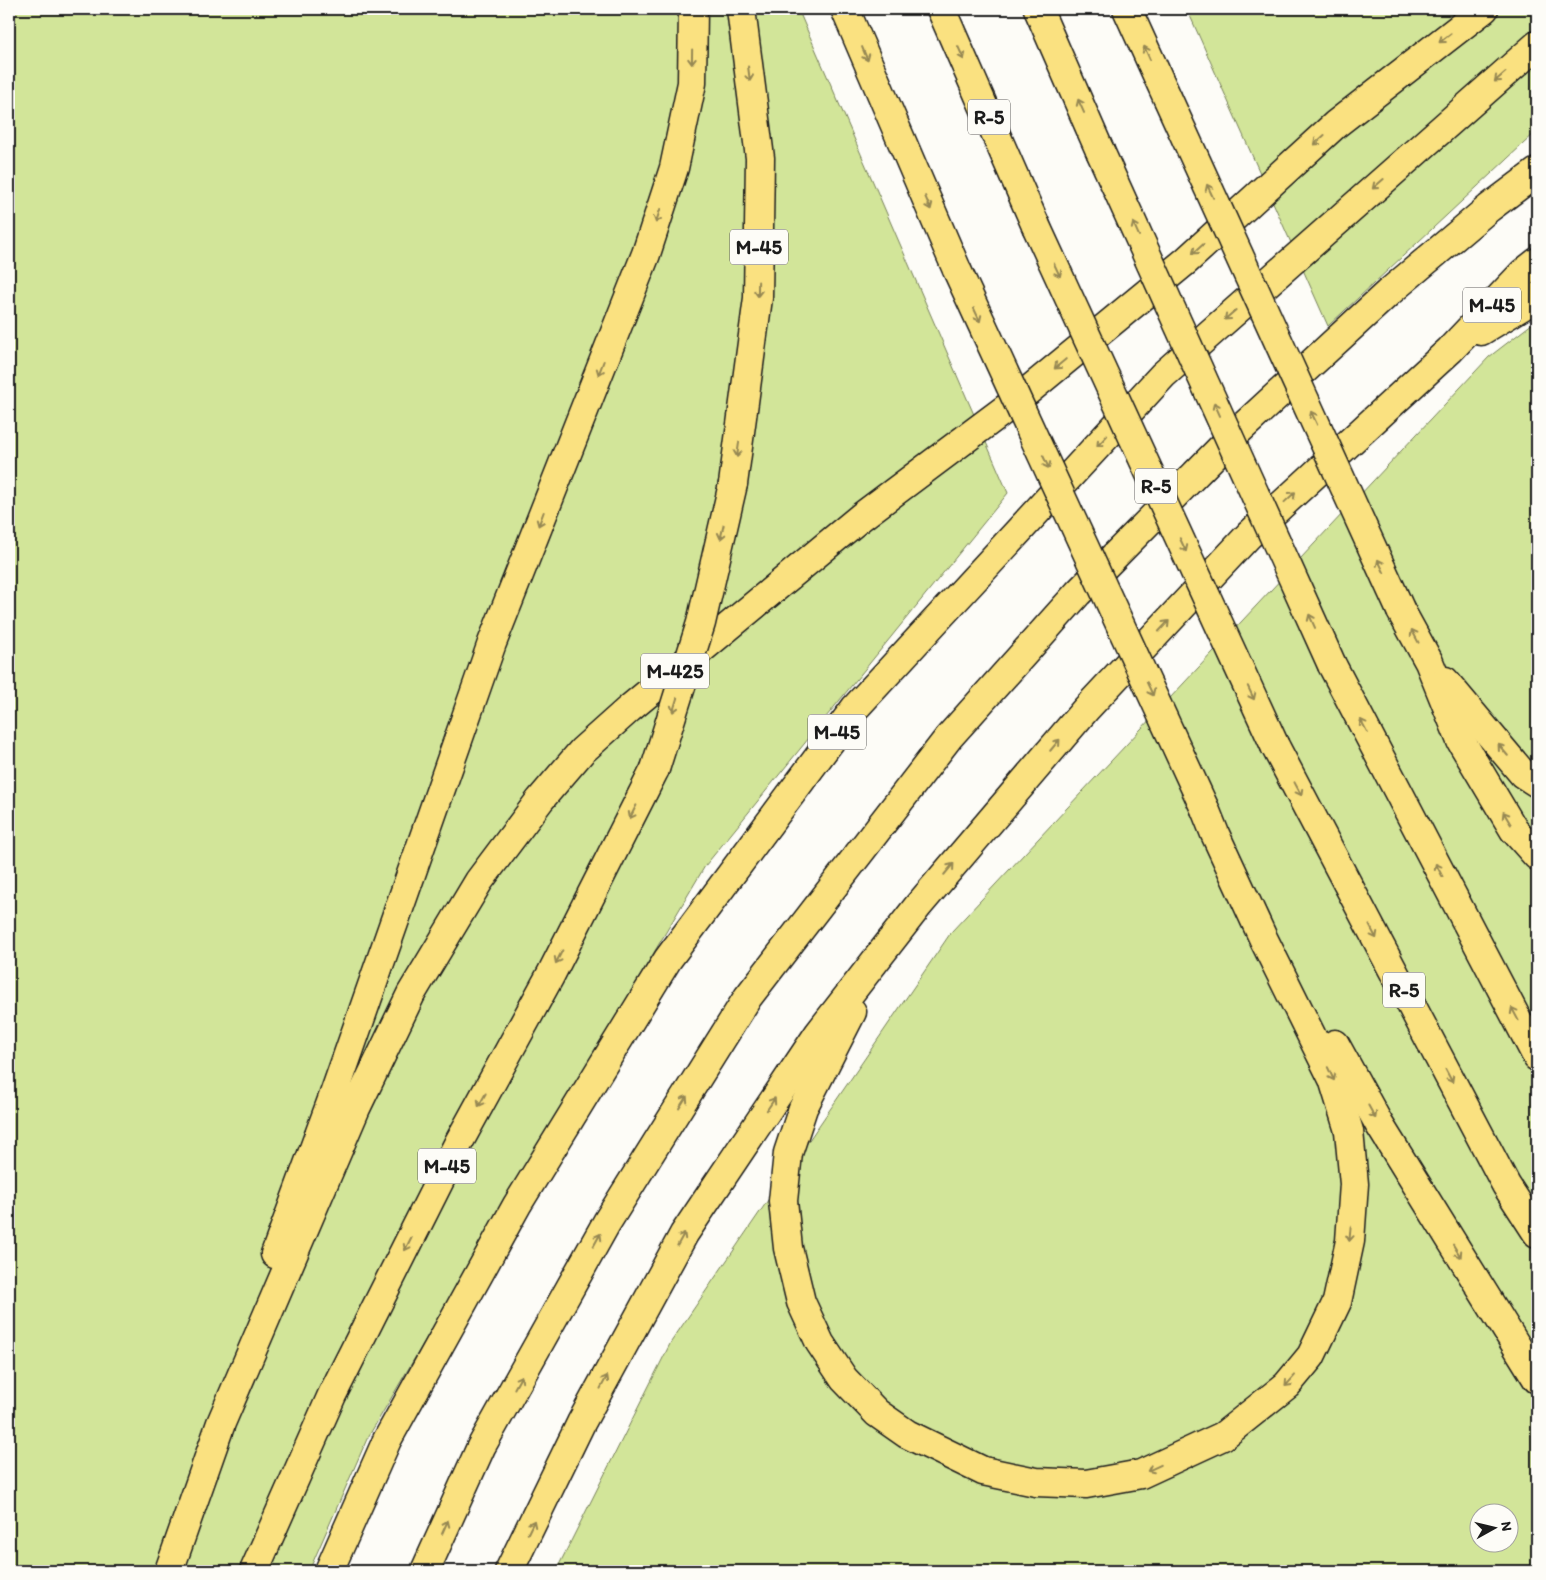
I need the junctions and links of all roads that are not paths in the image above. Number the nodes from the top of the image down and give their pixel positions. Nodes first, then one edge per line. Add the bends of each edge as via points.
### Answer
1 (693, 9) edge
2 (741, 9) edge
3 (845, 9) edge
4 (941, 9) edge
5 (1038, 9) edge
6 (1127, 9) edge
7 (1484, 9) edge
8 (1537, 45) edge
9 (1537, 172) edge
10 (1537, 262) edge
11 (1537, 297) edge
12 (1450, 350) junction
13 (1429, 662) junction
14 (1537, 783) edge
15 (1205, 809) junction
16 (1537, 856) edge
17 (918, 906) junction
18 (1537, 1057) edge
19 (1537, 1232) edge
20 (1537, 1378) edge
21 (221, 1423) junction
22 (169, 1571) edge
23 (254, 1571) edge
24 (329, 1571) edge
25 (425, 1571) edge
26 (509, 1571) edge

1 -> 21 highway, M-425 via 692,83 674,168 646,254 492,643 278,1244
2 -> 23 highway, M-45, bridge via 760,158 758,298 733,484 701,624 655,769 550,976 459,1142 332,1394
3 -> 15 highway, bridge via 957,270
4 -> 19 highway, R-5, bridge via 1036,226 1275,746 1506,1185
18 -> 5 highway, bridge via 1332,665
13 -> 6 highway, bridge via 1401,611
7 -> 21 highway, M-425 via 1336,124 1186,261 1012,404 861,517 582,751 479,881 411,994 356,1108
8 -> 24 highway, M-45 via 1163,375 855,708 668,959 517,1205 387,1440
25 -> 9 highway via 481,1446 612,1214 748,997 949,737 1078,593 1235,434 1388,293
10 - 12 highway, M-45
11 - 12 highway
17 -> 12 highway, M-45 via 1086,709 1249,535
14 -> 13 highway via 1523,774
16 -> 13 highway via 1514,830 1461,741
15 -> 17 highway via 1264,940 1334,1079 1349,1131 1354,1184 1350,1241 1337,1302 1311,1356 1287,1385 1223,1436 1141,1474 1086,1484 1036,1482 983,1471 907,1434 877,1413 844,1379 820,1343 800,1302 788,1248 783,1201 788,1154 802,1108 844,1025
15 -> 20 highway via 1379,1124
26 -> 17 highway, M-45 via 582,1423 684,1234 819,1033
21 - 22 highway, M-425

